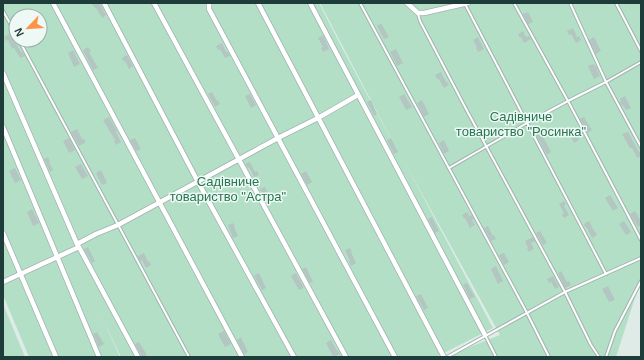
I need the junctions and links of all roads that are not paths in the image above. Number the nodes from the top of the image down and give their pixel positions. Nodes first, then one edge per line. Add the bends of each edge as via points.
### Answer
1 (53, 3) edge
2 (104, 3) edge
3 (154, 3) edge
4 (209, 3) edge
5 (258, 3) edge
6 (310, 3) edge
7 (360, 3) edge
8 (408, 3) edge
9 (466, 3) edge
10 (514, 3) edge
11 (570, 3) edge
12 (616, 3) edge
13 (418, 13) junction
14 (23, 48) edge
15 (641, 51) edge
16 (641, 62) edge
17 (3, 73) edge
18 (606, 82) junction
19 (358, 95) junction
20 (568, 101) junction
21 (318, 118) junction
22 (527, 123) junction
23 (3, 127) edge
24 (278, 138) junction
25 (486, 146) junction
26 (641, 147) edge
27 (238, 160) junction
28 (449, 168) junction
29 (198, 182) junction
30 (160, 203) junction
31 (118, 225) junction
32 (3, 233) edge
33 (641, 240) edge
34 (58, 257) junction
35 (641, 258) edge
36 (20, 274) junction
37 (606, 274) junction
38 (641, 281) edge
39 (3, 282) edge
40 (565, 292) junction
41 (527, 314) junction
42 (485, 335) junction
43 (56, 357) edge
44 (100, 357) edge
45 (138, 357) edge
46 (189, 357) edge
47 (242, 357) edge
48 (294, 357) edge
49 (346, 357) edge
50 (396, 357) edge
51 (445, 357) edge
52 (496, 357) edge
53 (549, 357) edge
54 (599, 357) edge
55 (606, 357) edge

1 - 30 street
2 - 29 street
3 - 27 street
4 - 24 street via 208,9
5 - 21 street
6 - 19 street
7 - 28 lane
8 - 13 street
9 - 13 street
9 - 22 lane
10 - 20 lane
11 - 18 lane
12 - 15 lane
13 - 25 lane
14 - 31 lane
16 - 18 lane
17 - 31 street via 77,244
18 - 20 lane
18 - 26 lane
19 - 21 street
19 - 42 street
20 - 22 lane
20 - 33 lane
21 - 24 street
21 - 51 street
22 - 25 lane
22 - 37 lane
23 - 34 street
24 - 27 street
24 - 50 street
25 - 28 lane
25 - 40 lane
27 - 29 street
27 - 49 street
28 - 41 lane
29 - 30 street
29 - 48 street
30 - 31 street
30 - 47 street
31 - 46 lane
32 - 36 street
34 - 36 street
34 - 44 street
34 - 45 street via 79,247
35 - 37 lane
36 - 39 street
36 - 43 street
37 - 40 lane
38 - 55 lane via 615,331
40 - 41 lane
40 - 54 lane
41 - 42 lane
41 - 53 lane
42 - 51 lane
42 - 52 lane

